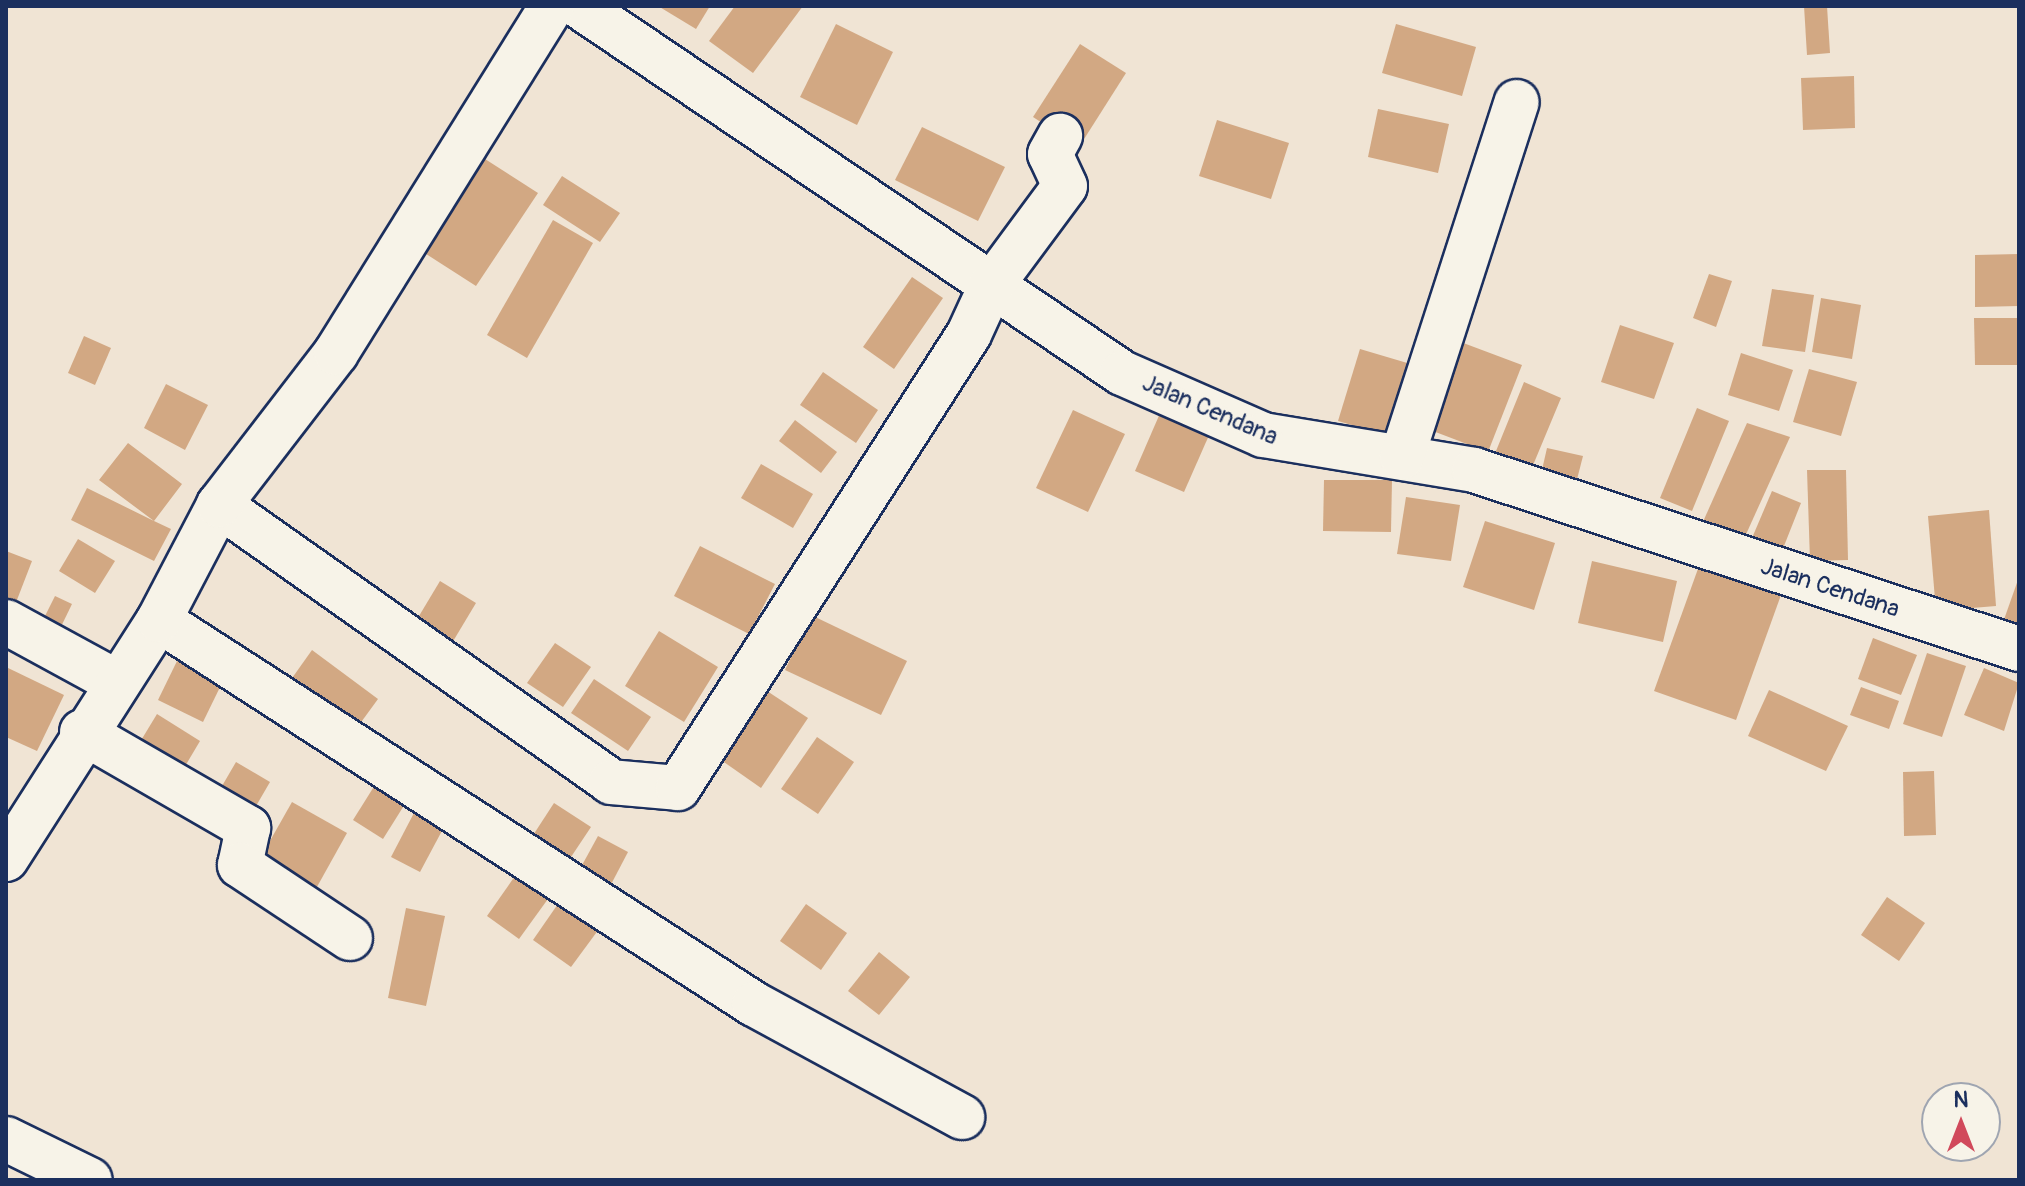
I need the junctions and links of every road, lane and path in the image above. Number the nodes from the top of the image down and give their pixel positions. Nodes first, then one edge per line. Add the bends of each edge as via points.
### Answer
1 (552, 6) edge
2 (579, 6) edge
3 (1517, 102) dead end
4 (1060, 136) dead end
5 (991, 286) junction
6 (1402, 457) junction
7 (219, 505) junction
8 (159, 620) junction
9 (6, 622) edge
10 (2019, 649) edge
11 (114, 681) junction
12 (82, 732) junction
13 (6, 859) edge
14 (350, 938) dead end
15 (962, 1117) dead end
16 (6, 1139) edge
17 (90, 1180) edge

1 - 7 street via 336,353
2 - 5 street, Jalan Cendana
3 - 6 street
4 - 5 street via 1050,154 1065,186
5 - 6 street, Jalan Cendana via 1122,373 1263,435
5 - 7 street via 969,334 678,788 611,782
6 - 10 street, Jalan Cendana via 1474,470
7 - 8 street
8 - 11 street
8 - 15 street via 754,1004
9 - 11 street
11 - 12 street
12 - 13 street
12 - 14 street via 248,828 240,865
16 - 17 street

